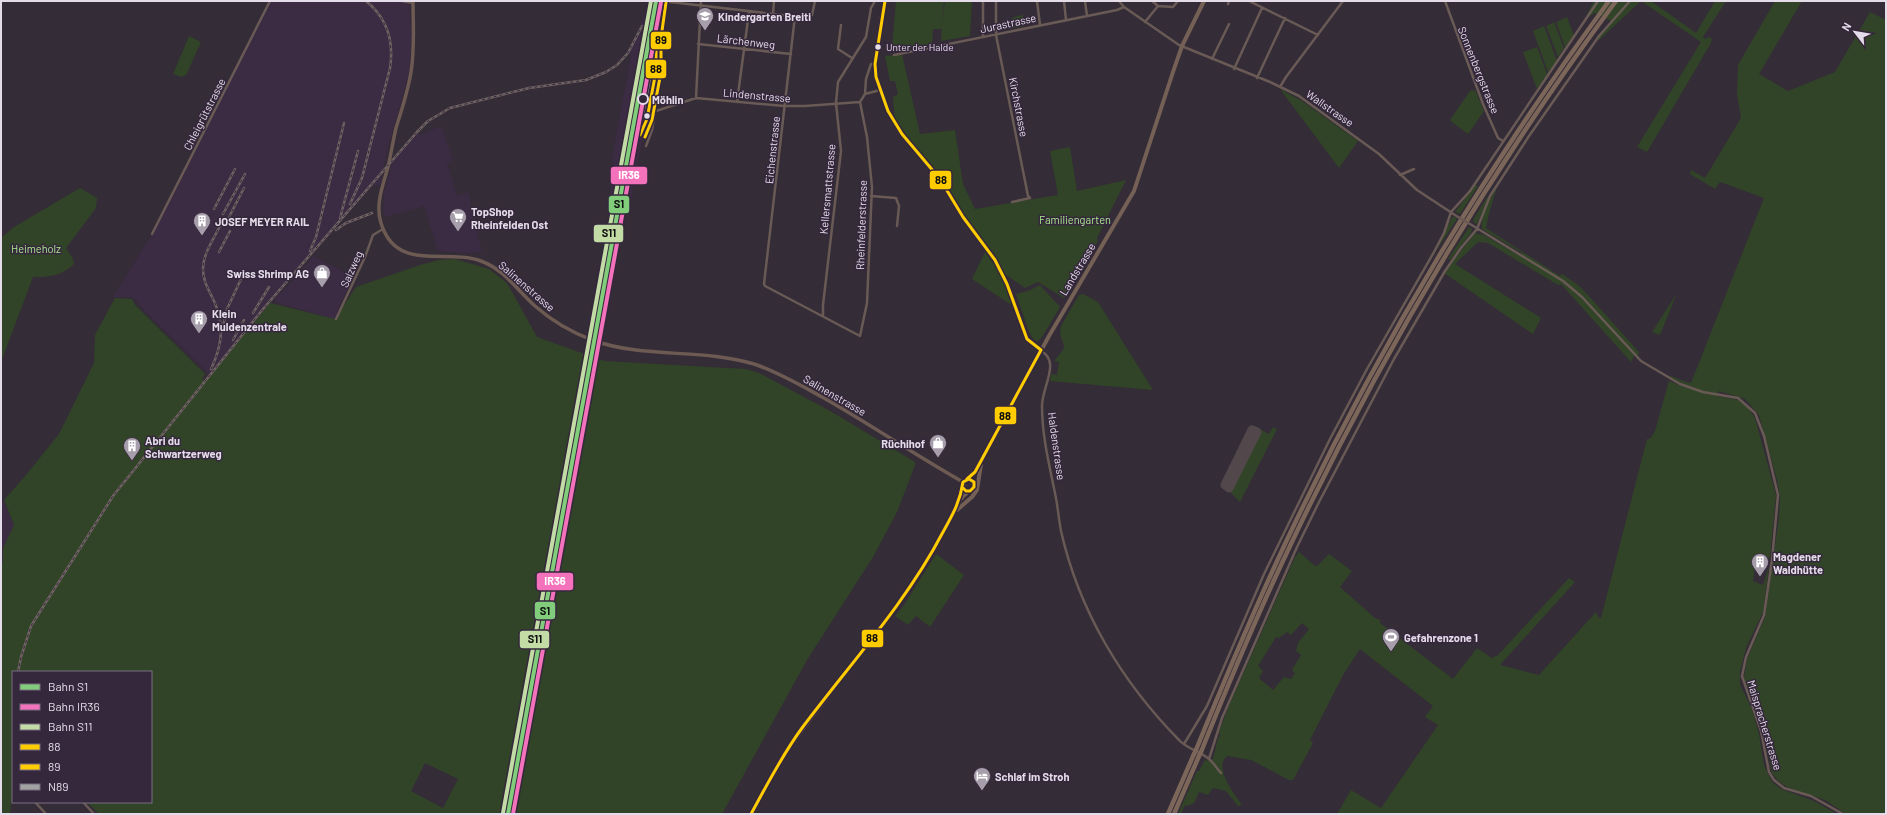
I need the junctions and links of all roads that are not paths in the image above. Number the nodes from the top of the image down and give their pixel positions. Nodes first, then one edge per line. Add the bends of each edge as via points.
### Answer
1 (270, 1) edge
2 (402, 1) edge
3 (662, 1) edge
4 (701, 1) edge
5 (774, 1) edge
6 (815, 1) edge
7 (875, 1) edge
8 (885, 1) edge
9 (983, 1) edge
10 (996, 1) edge
11 (1037, 1) edge
12 (1064, 1) edge
13 (1085, 1) edge
14 (1119, 1) edge
15 (1123, 1) edge
16 (1152, 1) edge
17 (1178, 1) edge
18 (1204, 1) edge
19 (1249, 1) edge
20 (1343, 1) edge
21 (1445, 1) edge
22 (1598, 1) edge
23 (1609, 1) edge
24 (1616, 1) edge
25 (1630, 1) edge
26 (413, 2) edge
27 (700, 6) junction
28 (1158, 6) junction
29 (1124, 7) junction
30 (1262, 8) junction
31 (749, 12) junction
32 (773, 14) junction
33 (795, 16) junction
34 (1087, 16) junction
35 (659, 17) junction
36 (1285, 18) junction
37 (1066, 20) junction
38 (1145, 22) junction
39 (1229, 24) dead end
40 (841, 25) dead end
41 (1040, 25) junction
42 (996, 35) junction
43 (1318, 35) junction
44 (983, 37) junction
45 (698, 44) junction
46 (1182, 46) junction
47 (744, 50) junction
48 (791, 54) junction
49 (894, 54) dead end
50 (852, 58) junction
51 (1212, 59) junction
52 (875, 64) junction
53 (1234, 69) junction
54 (656, 71) dead end
55 (1257, 78) junction
56 (1280, 87) junction
57 (880, 90) junction
58 (865, 94) junction
59 (696, 98) junction
60 (737, 102) junction
61 (860, 102) junction
62 (836, 103) junction
63 (784, 106) junction
64 (656, 111) junction
65 (1503, 141) junction
66 (646, 146) dead end
67 (1414, 169) dead end
68 (1400, 175) junction
69 (872, 196) junction
70 (1012, 202) dead end
71 (1451, 212) junction
72 (897, 226) dead end
73 (383, 229) junction
74 (1477, 229) junction
75 (152, 234) dead end
76 (823, 317) junction
77 (336, 319) dead end
78 (1041, 350) junction
79 (983, 458) junction
80 (975, 472) junction
81 (965, 481) junction
82 (974, 482) junction
83 (963, 488) junction
84 (969, 491) junction
85 (962, 498) junction
86 (954, 513) junction
87 (1184, 744) junction
88 (1197, 753) junction
89 (1210, 759) junction
90 (1221, 773) dead end
91 (36, 803) edge
92 (84, 803) edge
93 (46, 814) edge
94 (94, 814) edge
95 (751, 814) edge
96 (1168, 814) edge
97 (1174, 814) edge
98 (1843, 814) edge

1 - 75 street, Chleigrütstrasse
2 - 26 street
3 - 27 street
3 - 35 street
4 - 27 street
5 - 32 street
6 - 33 street via 810,17
7 - 50 street, Kellersmattstrasse via 871,8 866,37
8 - 52 street, Haldenstrasse
9 - 44 street
10 - 42 street, Kirchstrasse
11 - 41 street
12 - 37 street
13 - 34 street
14 - 29 street, Wallstrasse
15 - 29 street
16 - 28 street
17 - 28 street via 1173,7
18 - 46 main road, Landstrasse
19 - 30 street
20 - 43 street
21 - 65 street, Sonnenbergstrasse via 1483,104 1498,138
22 - 65 street
23 - 88 highway via 1551,82 1485,183 1385,350 1337,439 1286,543 1235,656
24 - 88 highway via 1491,182 1379,372 1290,546
25 - 74 street via 1596,40 1529,136 1490,196
26 - 73 street, Salinenstrasse via 412,68 380,195 379,216
27 - 31 street
27 - 45 street
28 - 38 street
29 - 34 street, Jurastrasse
29 - 38 street, Wallstrasse
30 - 36 street
30 - 53 street
31 - 32 street
31 - 47 street
32 - 33 street
33 - 48 street, Eichenstrasse
34 - 37 street, Jurastrasse
35 - 54 street
35 - 64 street via 664,58
36 - 43 street
36 - 55 street
37 - 41 street, Jurastrasse
38 - 46 street, Wallstrasse
39 - 51 street
40 - 50 street via 838,48
41 - 42 street, Jurastrasse
42 - 44 street, Jurastrasse
42 - 70 street, Kirchstrasse via 1030,198
43 - 56 street
44 - 49 street, Jurastrasse
45 - 47 street, Lärchenweg
45 - 59 street
46 - 51 street, Wallstrasse
46 - 78 main road, Landstrasse via 1134,191
47 - 48 street, Lärchenweg
47 - 60 street
48 - 63 street, Eichenstrasse
50 - 62 street, Kellersmattstrasse via 838,82
51 - 53 street, Wallstrasse
52 - 57 street, Haldenstrasse
52 - 58 street via 871,64
53 - 55 street, Wallstrasse
55 - 56 street, Wallstrasse
56 - 68 street, Wallstrasse via 1299,96 1348,130 1379,154
57 - 58 street
57 - 78 street, Haldenstrasse via 888,111 902,134 940,179 995,260 1007,284 1027,339
58 - 61 street
59 - 60 street, Lindenstrasse
59 - 64 street, Lindenstrasse
60 - 63 street, Lindenstrasse
61 - 62 street, Lindenstrasse
61 - 69 street, Rheinfelderstrasse via 867,137
62 - 63 street, Lindenstrasse
62 - 76 street, Kellersmattstrasse via 841,151
63 - 76 street, Eichenstrasse via 764,285
64 - 66 street
65 - 71 street via 1470,191
67 - 68 street
68 - 71 street, Wallstrasse
69 - 72 street via 896,198
69 - 76 street, Rheinfelderstrasse via 867,303 860,336
71 - 74 street, Wallstrasse, bridge
71 - 87 street via 1437,245 1330,439 1264,574 1206,706
73 - 77 street, Salzweg via 373,234
73 - 81 street, Salinenstrasse via 394,245 411,254 466,257 489,265 510,280 549,317 592,340 629,350 736,359 771,370
74 - 89 street via 1456,254 1428,299 1318,502 1225,710
74 - 98 street, Maispracherstrasse via 1563,281 1582,297 1641,361 1680,384 1702,392 1738,398 1755,413 1764,436 1778,495 1764,615 1743,665 1742,676 1761,731 1769,772 1774,780 1784,788 1811,796
78 - 79 main road, Landstrasse
78 - 87 street, Haldenstrasse via 1052,362 1042,401 1042,420 1061,531 1071,565 1086,605 1110,654 1144,700
79 - 80 main road, Landstrasse
79 - 86 main road via 977,490
80 - 81 main road, Landstrasse
80 - 82 main road, Landstrasse
81 - 82 main road
81 - 83 main road
82 - 84 main road via 974,487
83 - 84 main road
83 - 85 main road
84 - 85 main road
85 - 86 main road
86 - 95 main road via 934,550 903,597 786,751
87 - 89 street
88 - 96 highway
88 - 97 highway
89 - 90 street
91 - 93 street
92 - 94 street

